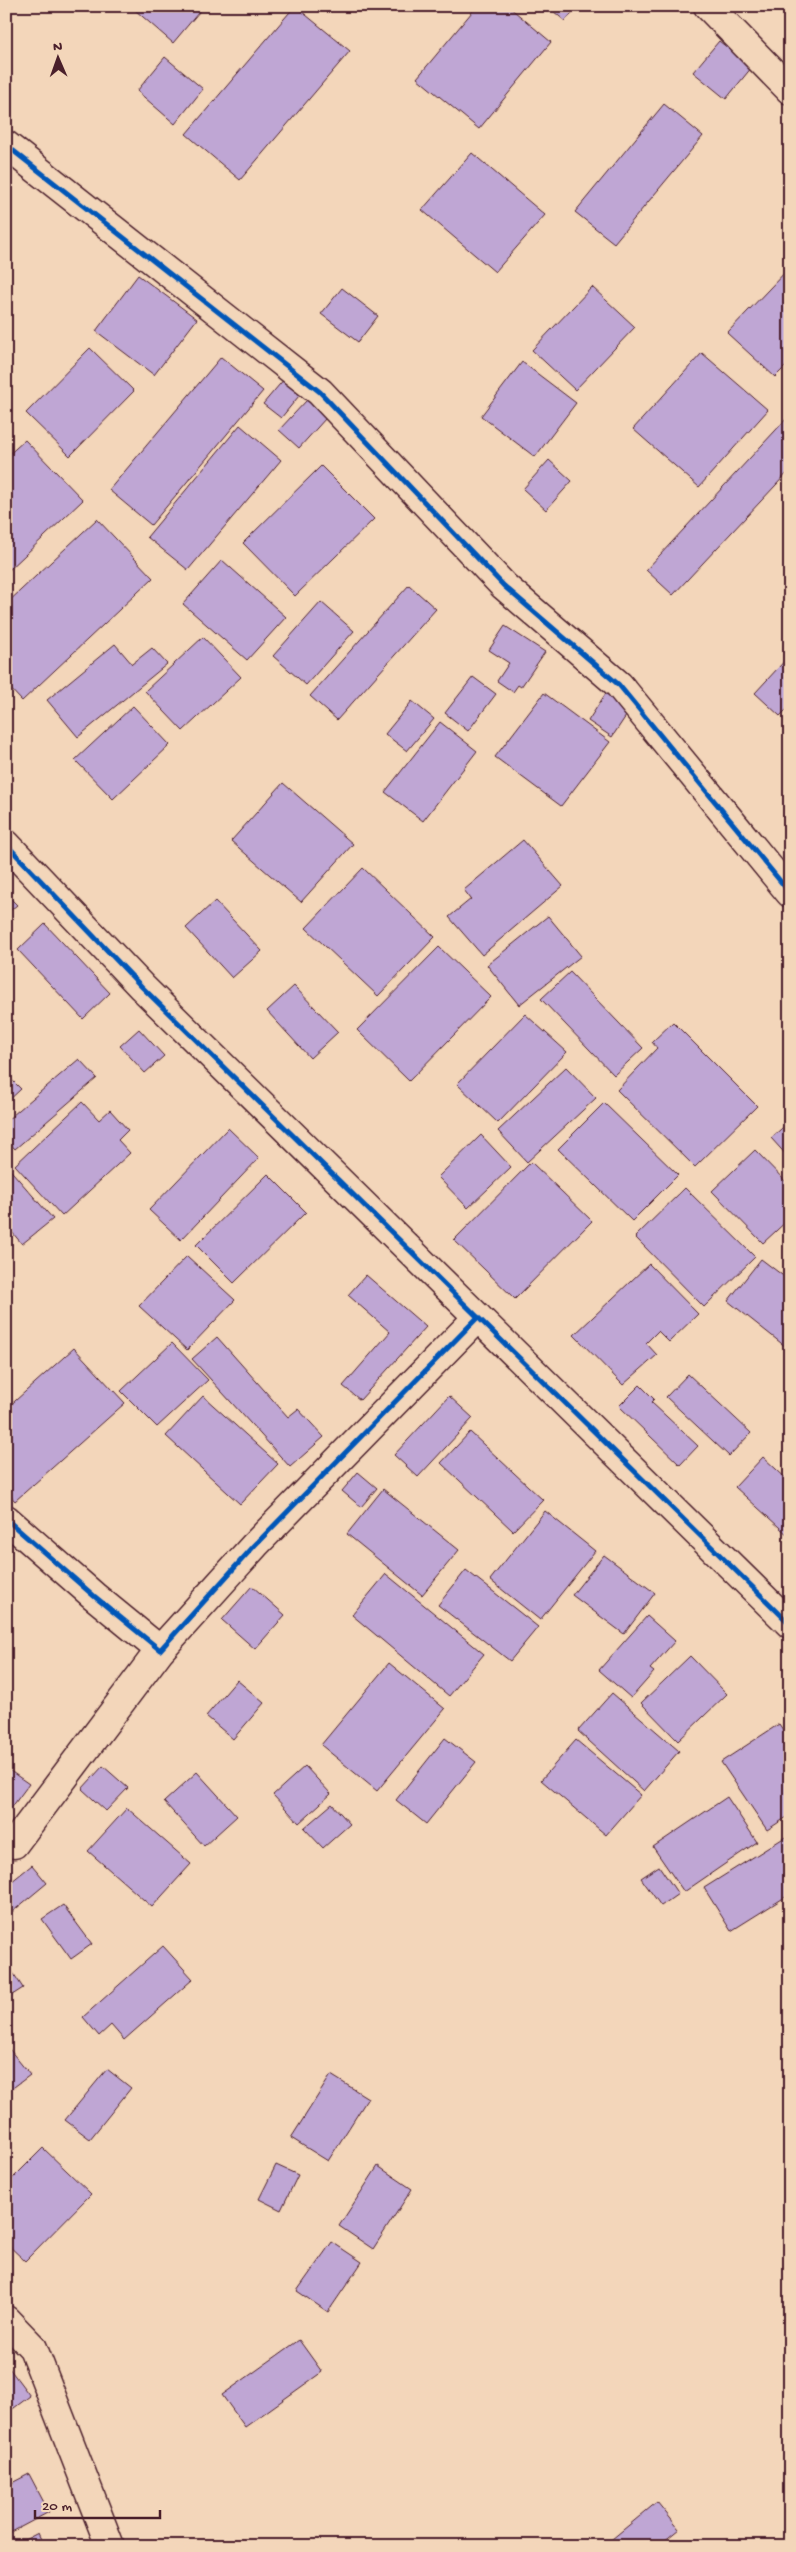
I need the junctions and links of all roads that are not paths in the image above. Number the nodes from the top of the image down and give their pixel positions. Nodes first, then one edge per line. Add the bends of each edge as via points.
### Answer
1 (708, 6) edge
2 (790, 90) edge
3 (6, 145) edge
4 (6, 844) edge
5 (790, 893) edge
6 (478, 1317) junction
7 (6, 1519) edge
8 (790, 1624) edge
9 (160, 1650) junction
10 (14, 1844) dead end
11 (6, 2320) edge
12 (110, 2546) edge

1 - 2 street
3 - 5 street via 320,392 504,586 620,685
4 - 6 street via 142,988
6 - 8 street
6 - 9 street via 255,1545
7 - 9 street
9 - 10 street
11 - 12 street via 33,2348

